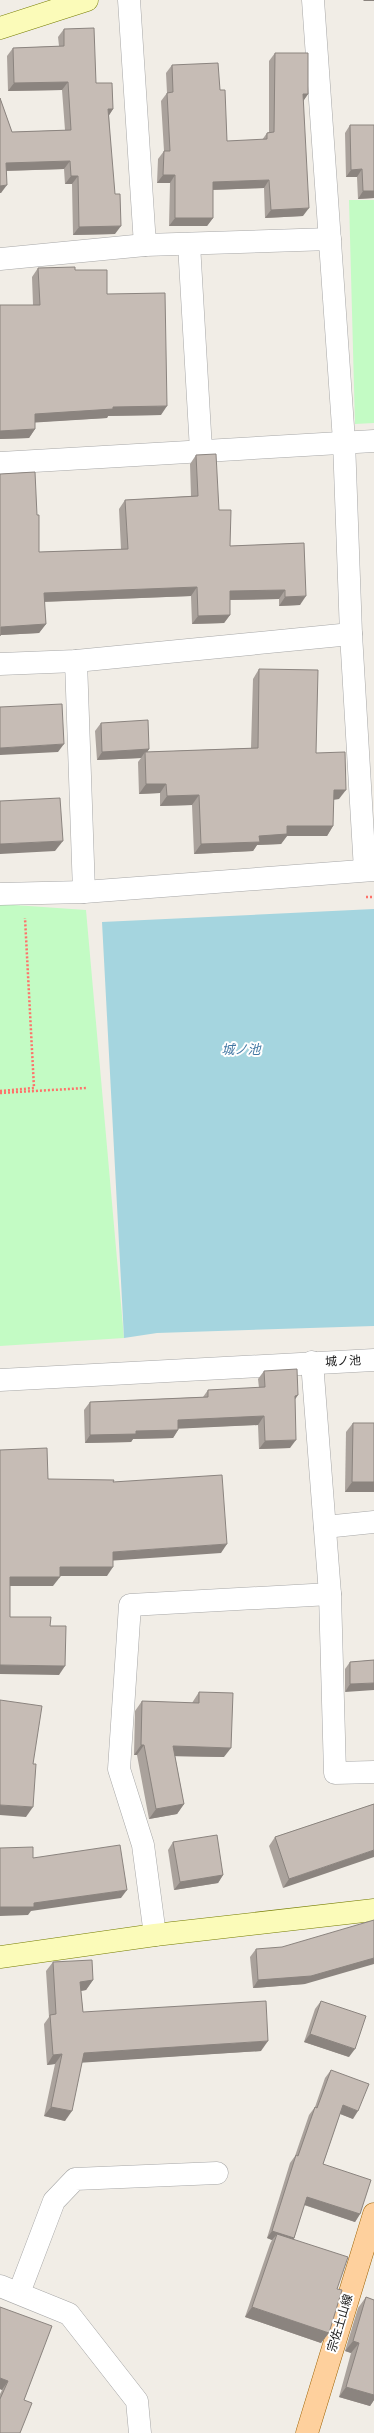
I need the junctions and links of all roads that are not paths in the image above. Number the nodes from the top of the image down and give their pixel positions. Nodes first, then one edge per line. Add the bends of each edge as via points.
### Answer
1 (87, 0) edge
2 (129, 0) edge
3 (313, 0) edge
4 (61, 4) edge
5 (0, 28) edge
6 (330, 239) junction
7 (189, 244) junction
8 (145, 245) junction
9 (0, 258) edge
10 (344, 441) junction
11 (374, 441) edge
12 (201, 450) junction
13 (0, 463) edge
14 (351, 634) junction
15 (76, 661) junction
16 (0, 664) edge
17 (370, 870) edge
18 (84, 892) junction
19 (0, 894) edge
20 (374, 1360) edge
21 (312, 1362) junction
22 (0, 1380) edge
23 (374, 1522) edge
24 (325, 1527) junction
25 (330, 1594) junction
26 (374, 1772) edge
27 (374, 1910) edge
28 (155, 1935) junction
29 (0, 1957) edge
30 (217, 2173) dead end
31 (374, 2214) edge
32 (9, 2289) edge
33 (140, 2433) edge
34 (307, 2433) edge

1 - 4 street
2 - 8 street
3 - 6 street
4 - 5 street
6 - 7 street
6 - 10 street
7 - 8 street
7 - 12 street
8 - 9 street
10 - 11 street
10 - 12 street
10 - 14 street
12 - 13 street
14 - 15 street
14 - 17 street
15 - 16 street
15 - 18 street
17 - 18 street
18 - 19 street
20 - 21 street, 城ノ池
21 - 22 street, 城ノ池
21 - 24 street
23 - 24 street
24 - 25 street
25 - 26 street via 335,1774
25 - 28 street via 130,1605 119,1769 143,1845
27 - 28 street
28 - 29 street
30 - 32 street via 75,2179 54,2201
31 - 34 main road, 宗佐土山線
32 - 33 street via 69,2314 137,2402

